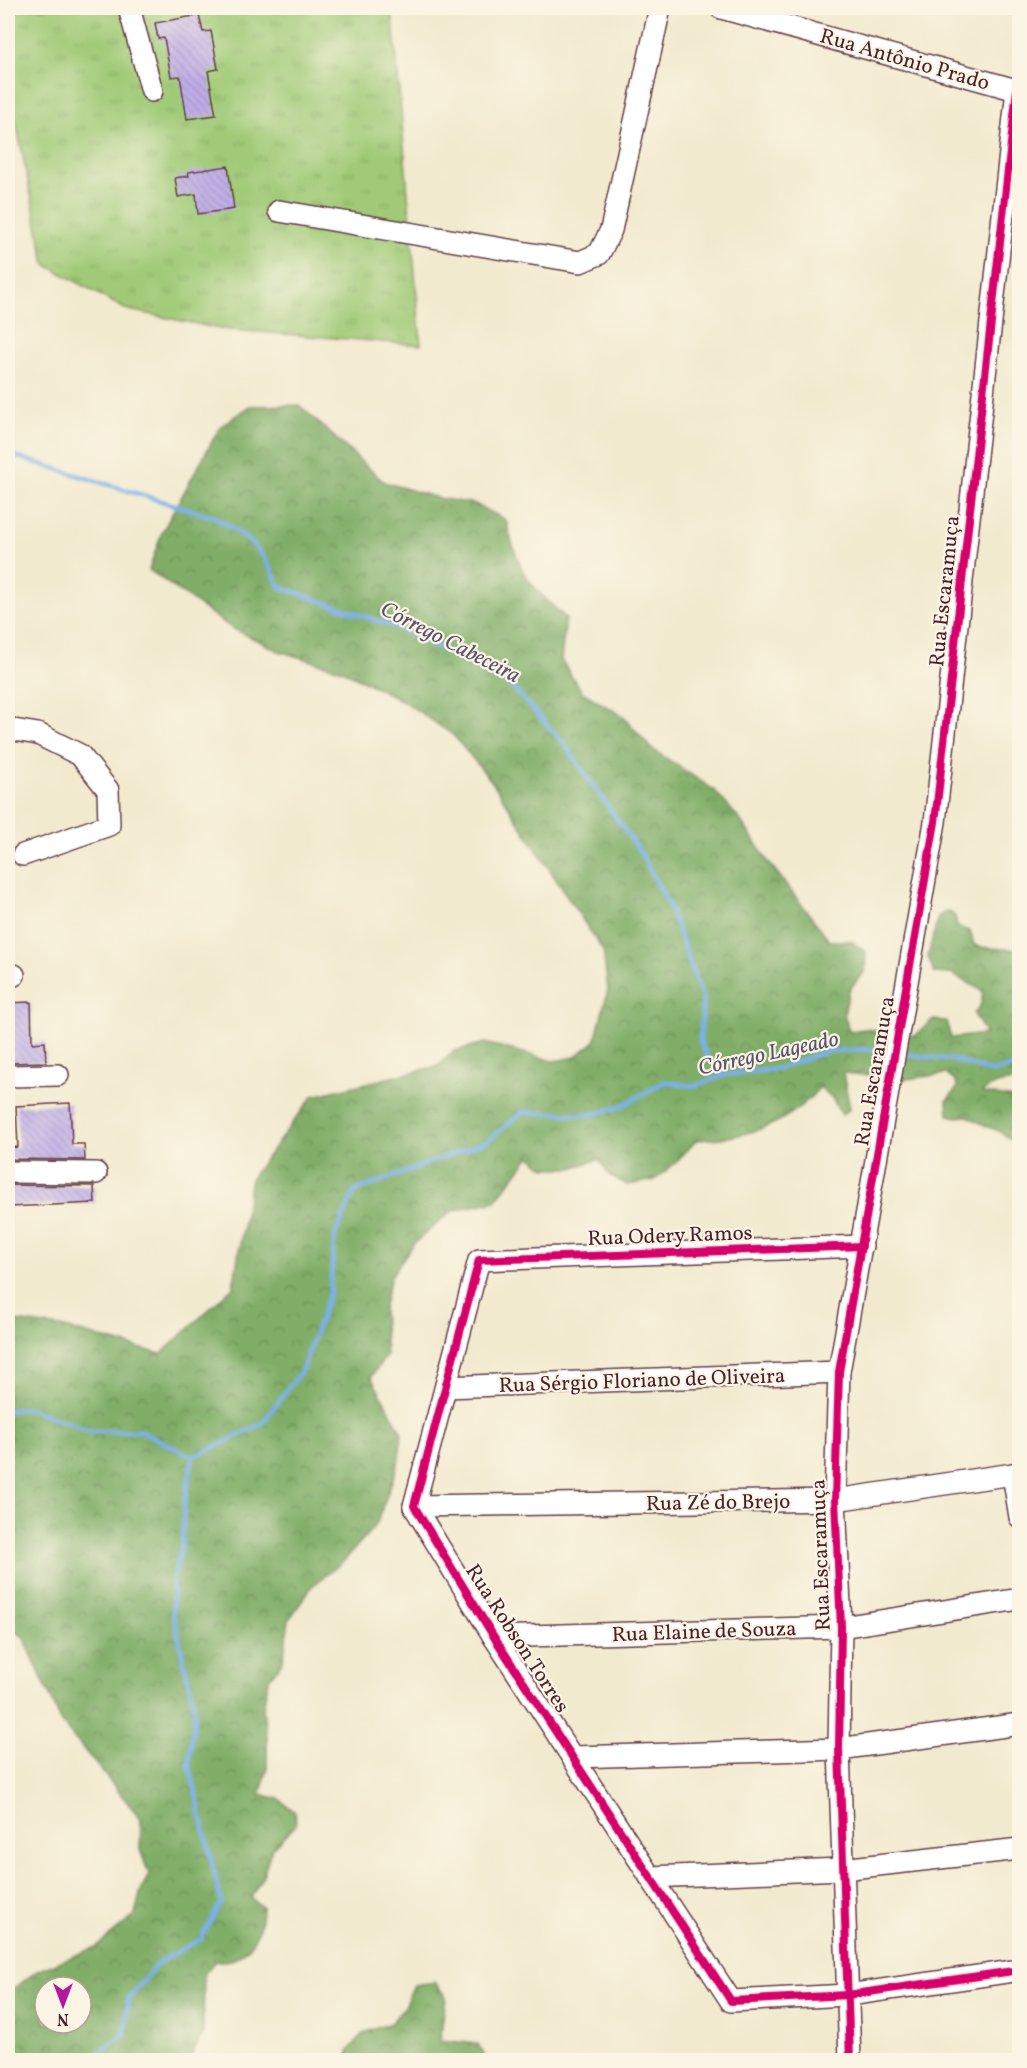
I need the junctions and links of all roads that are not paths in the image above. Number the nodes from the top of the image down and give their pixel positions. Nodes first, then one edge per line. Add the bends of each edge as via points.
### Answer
1 (129, 8) edge
2 (660, 8) edge
3 (721, 8) edge
4 (152, 91) dead end
5 (1018, 91) edge
6 (279, 211) dead end
7 (8, 729) edge
8 (23, 855) dead end
9 (58, 1075) dead end
10 (8, 1076) edge
11 (8, 1172) edge
12 (96, 1173) dead end
13 (862, 1246) junction
14 (838, 1372) junction
15 (446, 1388) junction
16 (1016, 1473) edge
17 (835, 1500) junction
18 (414, 1506) junction
19 (1020, 1517) edge
20 (1020, 1599) edge
21 (841, 1627) junction
22 (494, 1637) junction
23 (1020, 1724) edge
24 (839, 1749) junction
25 (574, 1757) junction
26 (1020, 1849) edge
27 (842, 1869) junction
28 (650, 1877) junction
29 (1020, 1970) edge
30 (848, 1995) junction
31 (850, 2061) edge

1 - 4 street
2 - 6 street via 610,230 598,254 580,262
3 - 5 street, Rua Antônio Prado
5 - 13 street, Rua Escaramuça via 935,822
7 - 8 street via 38,734 80,755 108,790 109,825
9 - 10 street
11 - 12 street
13 - 14 street, Rua Escaramuça
13 - 15 street, Rua Odery Ramos via 479,1260
14 - 15 street, Rua Sérgio Floriano de Oliveira
14 - 17 street, Rua Escaramuça
15 - 18 street
16 - 17 street, Rua Zé do Brejo
16 - 19 street
17 - 18 street, Rua Zé do Brejo
17 - 21 street, Rua Escaramuça
18 - 22 street, Rua Robson Torres
20 - 21 street, Rua Elaine de Souza
21 - 22 street, Rua Elaine de Souza
21 - 24 street, Rua Escaramuça
22 - 25 street, Rua Robson Torres
23 - 24 street
24 - 25 street
24 - 27 street, Rua Escaramuça
25 - 28 street, Rua Robson Torres
26 - 27 street
27 - 28 street
27 - 30 street, Rua Escaramuça
28 - 30 street, Rua Robson Torres via 731,2001
29 - 30 street
30 - 31 street, Rua Escaramuça

